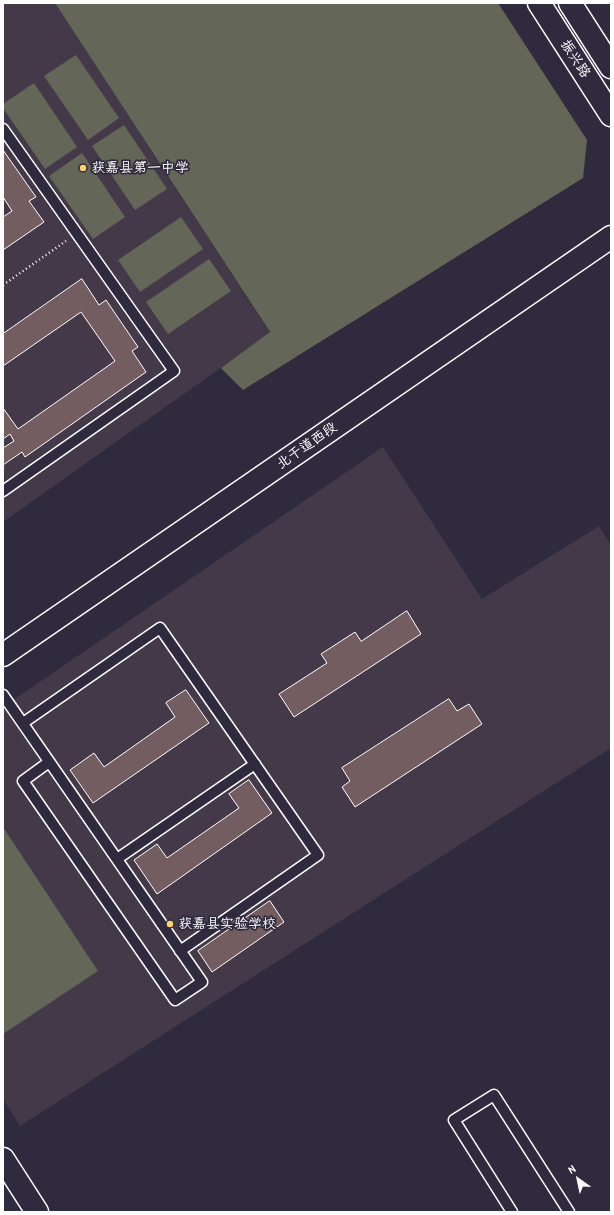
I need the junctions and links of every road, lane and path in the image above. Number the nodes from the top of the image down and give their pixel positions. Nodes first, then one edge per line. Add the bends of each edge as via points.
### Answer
1 (539, 3) edge
2 (570, 3) edge
3 (611, 67) edge
4 (611, 115) edge
5 (3, 129) edge
6 (77, 233) junction
7 (611, 237) edge
8 (3, 285) edge
9 (3, 491) edge
10 (3, 655) edge
11 (3, 695) edge
12 (23, 724) junction
13 (50, 762) junction
14 (255, 764) junction
15 (117, 859) junction
16 (180, 950) junction
17 (3, 1159) edge
18 (37, 1212) edge
19 (512, 1212) edge
20 (569, 1212) edge

1 - 4 street, 振兴路
2 - 3 street, 振兴路
5 - 6 lane
6 - 8 path
6 - 9 lane via 174,371
7 - 10 street, 北干道西段
11 - 12 lane
12 - 13 lane
12 - 14 lane via 160,628
13 - 15 lane
13 - 16 lane via 23,781 175,1000 202,982
14 - 15 lane
14 - 16 lane via 318,855
15 - 16 lane
17 - 18 street
19 - 20 lane via 454,1120 494,1095

